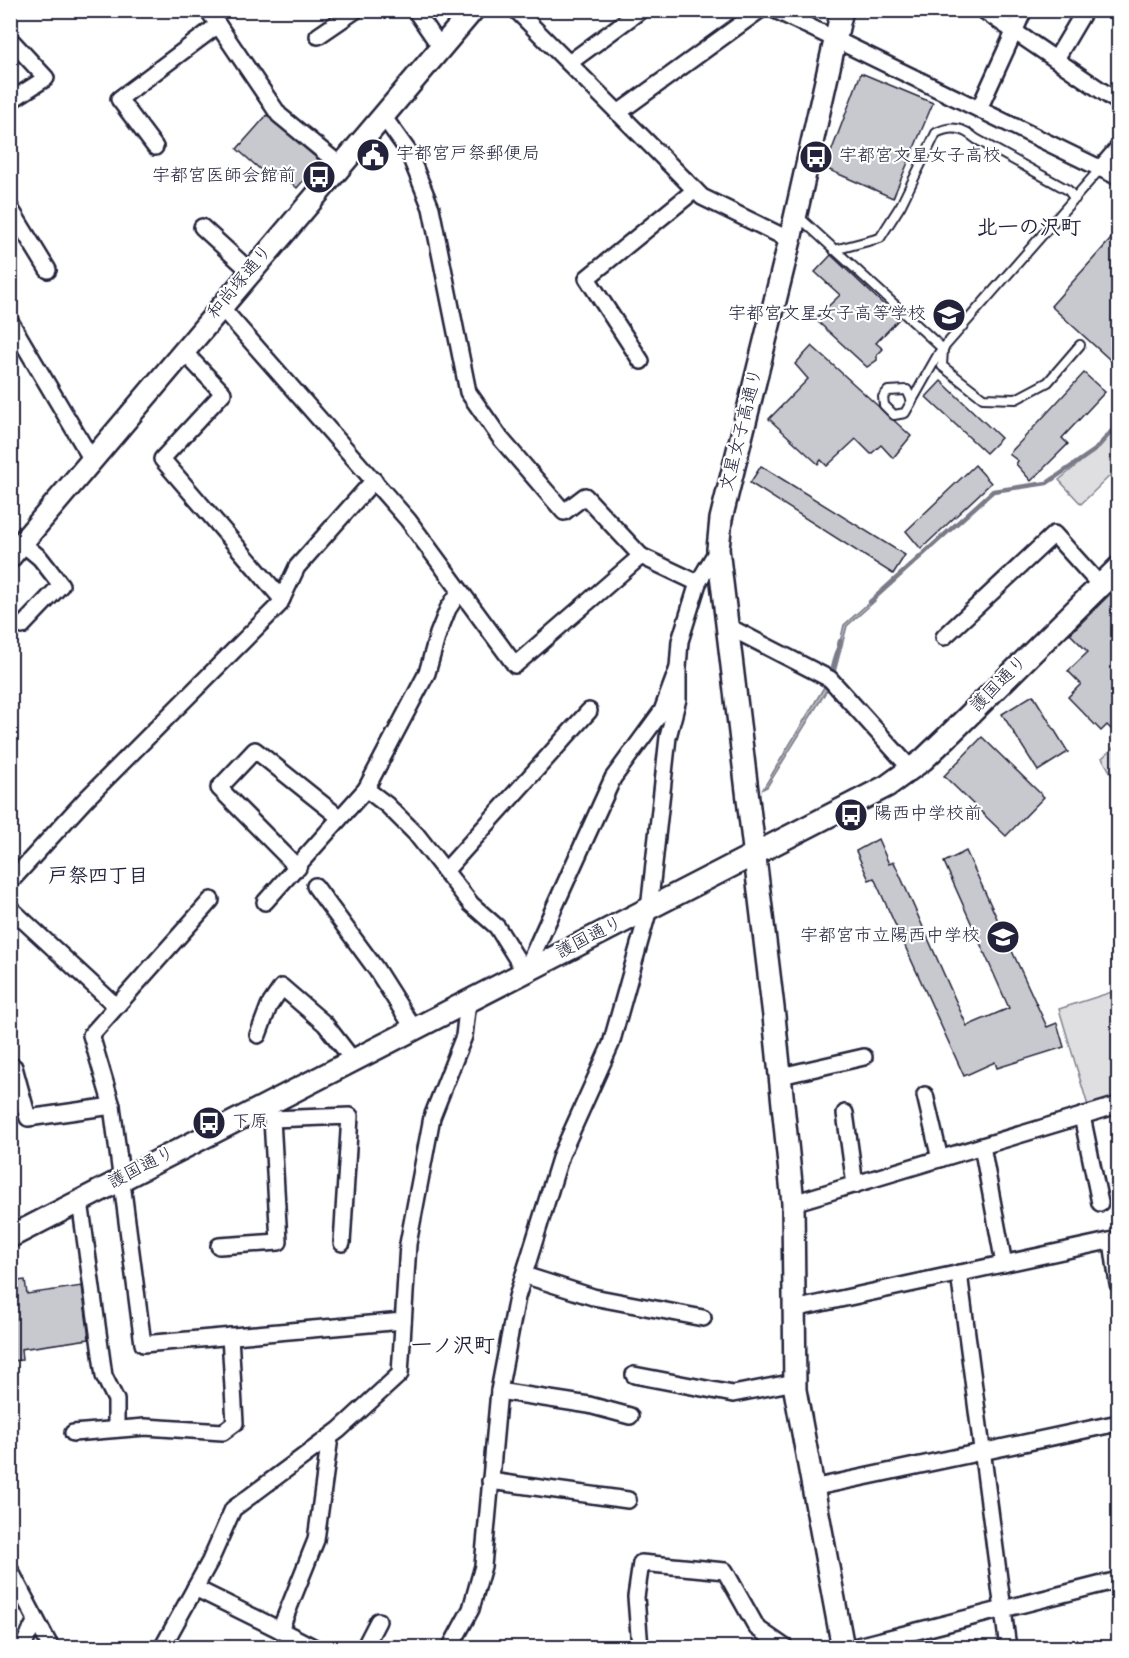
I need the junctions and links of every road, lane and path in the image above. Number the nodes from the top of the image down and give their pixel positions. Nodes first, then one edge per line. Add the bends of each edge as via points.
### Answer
1 (208, 10) edge
2 (356, 10) edge
3 (415, 10) edge
4 (473, 10) edge
5 (516, 10) edge
6 (641, 10) edge
7 (760, 10) edge
8 (775, 10) edge
9 (842, 10) edge
10 (983, 10) edge
11 (1024, 10) edge
12 (1085, 10) edge
13 (218, 25) junction
14 (1015, 31) junction
15 (318, 36) dead end
16 (10, 39) edge
17 (835, 40) junction
18 (441, 48) junction
19 (1056, 59) junction
20 (569, 63) junction
21 (10, 101) edge
22 (1119, 102) edge
23 (980, 109) junction
24 (618, 113) junction
25 (383, 116) junction
26 (155, 147) dead end
27 (1119, 148) edge
28 (340, 165) junction
29 (1100, 169) junction
30 (1119, 177) edge
31 (694, 190) junction
32 (1075, 199) junction
33 (10, 208) edge
34 (795, 213) junction
35 (202, 227) dead end
36 (790, 240) junction
37 (834, 250) junction
38 (48, 270) dead end
39 (251, 272) junction
40 (221, 307) junction
41 (10, 321) edge
42 (1080, 345) dead end
43 (943, 349) junction
44 (184, 352) junction
45 (640, 361) dead end
46 (912, 401) dead end
47 (92, 460) junction
48 (374, 480) junction
49 (718, 549) junction
50 (16, 550) edge
51 (641, 556) junction
52 (1119, 568) edge
53 (698, 583) junction
54 (1101, 586) junction
55 (460, 591) junction
56 (282, 599) junction
57 (22, 626) dead end
58 (727, 626) junction
59 (944, 637) dead end
60 (678, 668) junction
61 (589, 711) dead end
62 (911, 769) junction
63 (366, 789) junction
64 (339, 817) junction
65 (754, 856) junction
66 (298, 868) junction
67 (446, 870) junction
68 (10, 882) edge
69 (315, 886) dead end
70 (211, 900) dead end
71 (265, 902) dead end
72 (10, 908) edge
73 (649, 909) junction
74 (525, 972) junction
75 (468, 1001) junction
76 (116, 1006) junction
77 (414, 1029) junction
78 (258, 1035) dead end
79 (864, 1057) dead end
80 (353, 1060) junction
81 (10, 1068) edge
82 (780, 1076) junction
83 (925, 1095) dead end
84 (1119, 1105) edge
85 (112, 1106) junction
86 (268, 1112) junction
87 (845, 1113) dead end
88 (1082, 1116) junction
89 (982, 1146) junction
90 (940, 1159) junction
91 (122, 1179) junction
92 (855, 1185) junction
93 (80, 1201) junction
94 (793, 1203) junction
95 (1100, 1203) dead end
96 (10, 1238) edge
97 (1115, 1240) edge
98 (342, 1243) dead end
99 (219, 1246) dead end
100 (1004, 1264) junction
101 (959, 1274) junction
102 (524, 1275) junction
103 (1119, 1284) edge
104 (794, 1309) junction
105 (703, 1318) dead end
106 (403, 1321) junction
107 (230, 1336) junction
108 (634, 1374) dead end
109 (795, 1382) junction
110 (499, 1391) junction
111 (630, 1416) dead end
112 (1119, 1423) edge
113 (116, 1429) junction
114 (73, 1433) dead end
115 (330, 1437) junction
116 (983, 1452) junction
117 (489, 1481) junction
118 (812, 1488) junction
119 (628, 1500) dead end
120 (10, 1570) edge
121 (1119, 1580) edge
122 (195, 1588) junction
123 (1004, 1610) junction
124 (36, 1620) junction
125 (378, 1621) dead end
126 (280, 1630) junction
127 (22, 1647) edge
128 (51, 1647) edge
129 (162, 1647) edge
130 (315, 1647) edge
131 (364, 1647) edge
132 (450, 1647) edge
133 (640, 1647) edge
134 (786, 1647) edge
135 (843, 1647) edge
136 (850, 1647) edge
137 (1008, 1647) edge

1 - 13 street
2 - 15 street
3 - 18 street
4 - 18 street, 和尚塚通り
5 - 20 street
6 - 20 street
7 - 24 street
8 - 17 street
9 - 17 street, 文星女子高通り
10 - 14 street
11 - 14 street
12 - 19 street
13 - 26 street via 119,99
13 - 28 street via 279,115
14 - 19 street
14 - 23 street
16 - 21 street via 46,78
17 - 23 street
17 - 34 street, 文星女子高通り
18 - 25 street, 和尚塚通り
19 - 22 street
20 - 24 street
23 - 29 street
24 - 31 street
25 - 28 street, 和尚塚通り
25 - 51 street via 408,151 431,208 468,392 501,439 564,512 585,496
27 - 29 street
28 - 39 street, 和尚塚通り
29 - 30 street
29 - 32 lane
31 - 36 street
31 - 45 street via 587,278
32 - 37 lane via 1068,190 965,130 948,127 936,133 880,238
32 - 43 lane
33 - 38 street
34 - 36 street, 文星女子高通り
34 - 37 lane
35 - 39 street
36 - 49 street, 文星女子高通り
37 - 43 lane
39 - 40 street, 和尚塚通り
40 - 44 street, 和尚塚通り
40 - 48 street
41 - 47 street
42 - 43 lane via 1048,382 1016,399 983,398 942,366
43 - 46 lane
44 - 47 street, 和尚塚通り
44 - 56 street via 223,393 162,459
47 - 50 street, 和尚塚通り
48 - 55 street
48 - 56 street via 297,567
49 - 53 street
49 - 58 street, 文星女子高通り
50 - 57 street via 40,558 61,585
51 - 53 street
51 - 55 street via 515,665
52 - 54 street, 護国通り
53 - 60 street via 680,641
54 - 59 street via 1054,534
54 - 62 street, 護国通り
55 - 63 street via 438,634 428,673
56 - 68 street
58 - 62 street via 830,679
58 - 65 street, 文星女子高通り
60 - 73 street via 678,699 668,737
60 - 74 street via 662,711 613,778
61 - 67 street
62 - 65 street, 護国通り via 887,786
63 - 64 street
63 - 67 street via 387,805
64 - 66 street
64 - 66 street via 255,750 219,788
65 - 73 street, 護国通り
65 - 82 street, 文星女子高通り
66 - 71 street
67 - 74 street via 471,904 497,927
69 - 77 street
70 - 76 street
72 - 76 street
73 - 74 street, 護国通り
73 - 102 street via 611,1044 561,1155
74 - 75 street, 護国通り
75 - 77 street, 護国通り
75 - 106 street via 464,1036 432,1117 408,1244
76 - 85 street via 91,1035
77 - 80 street, 護国通り
78 - 80 street via 269,1006 282,987 325,1024
79 - 82 street
80 - 86 street, 護国通り
81 - 85 street via 14,1067 28,1118
82 - 94 street, 文星女子高通り
83 - 90 street
84 - 88 street
85 - 91 street
86 - 91 street, 護国通り
86 - 98 street via 350,1116
86 - 99 street via 279,1242
87 - 92 street
88 - 89 street
88 - 95 street
89 - 90 street
89 - 100 street
90 - 92 street
91 - 93 street, 護国通り
91 - 107 street via 143,1344
92 - 94 street
93 - 96 street, 護国通り
93 - 113 street via 104,1376 116,1400
94 - 104 street, 文星女子高通り
97 - 100 street
97 - 103 street
100 - 101 street
101 - 104 street
101 - 116 street
102 - 105 street via 593,1298
102 - 110 street
104 - 109 street, 文星女子高通り
106 - 107 street
106 - 115 street via 400,1374
107 - 113 street via 235,1423 223,1432 145,1426
108 - 109 street via 734,1394
109 - 118 street, 文星女子高通り
110 - 111 street via 589,1405
110 - 117 street
112 - 116 street
113 - 114 street
115 - 122 street via 233,1509
115 - 126 street via 316,1540
116 - 118 street
116 - 123 street
117 - 119 street
117 - 132 street via 483,1566 471,1609
118 - 135 street, 文星女子高通り
120 - 124 street
121 - 123 street
122 - 126 street
122 - 129 street
123 - 136 street
123 - 137 street
124 - 127 street
124 - 128 street
125 - 131 street
126 - 130 street
133 - 134 street via 636,1597 641,1563 725,1571 757,1628

